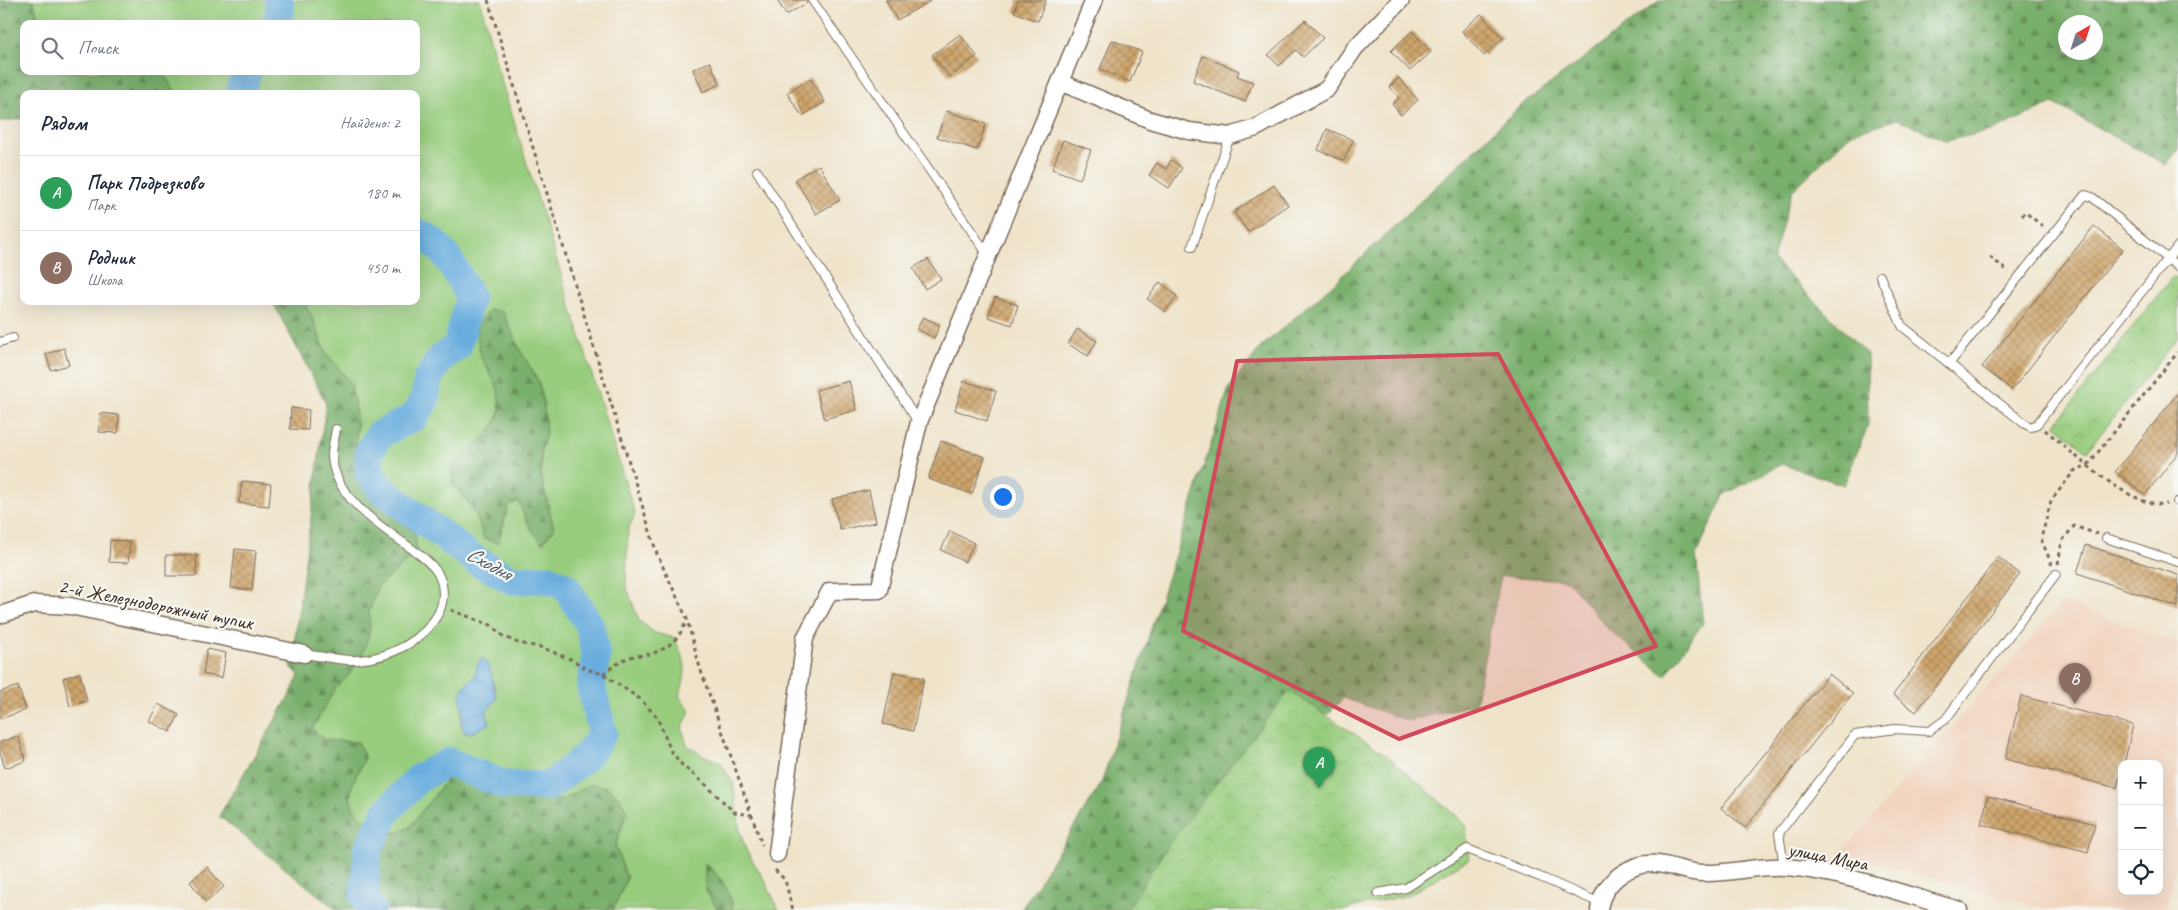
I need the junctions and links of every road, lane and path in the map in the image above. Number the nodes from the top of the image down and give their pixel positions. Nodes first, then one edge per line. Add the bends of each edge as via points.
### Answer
1 (488, 0) edge
2 (812, 0) edge
3 (1094, 0) edge
4 (1401, 0) edge
5 (1060, 82) junction
6 (1230, 136) junction
7 (757, 171) dead end
8 (2022, 216) dead end
9 (2044, 228) dead end
10 (2178, 246) edge
11 (1192, 247) dead end
12 (988, 255) junction
13 (1990, 257) dead end
14 (2168, 259) junction
15 (2178, 266) edge
16 (2005, 269) dead end
17 (1880, 276) dead end
18 (13, 338) dead end
19 (0, 342) edge
20 (2178, 352) edge
21 (1949, 364) junction
22 (919, 422) junction
23 (2037, 424) junction
24 (336, 429) dead end
25 (2088, 465) junction
26 (2178, 502) edge
27 (2106, 538) joint
28 (2178, 562) edge
29 (2056, 574) junction
30 (441, 607) junction
31 (0, 614) edge
32 (687, 618) junction
33 (304, 654) joint
34 (603, 674) junction
35 (751, 815) junction
36 (762, 847) dead end
37 (776, 861) joint
38 (1784, 867) junction
39 (1378, 893) dead end
40 (1599, 906) edge
41 (1941, 908) edge
42 (793, 910) edge
43 (1959, 910) edge

1 - 32 path via 657,554
2 - 12 lane
3 - 5 street
4 - 6 street via 1355,48 1327,89 1256,128
5 - 6 street via 1150,120 1189,131
5 - 12 street
6 - 11 lane
7 - 22 lane
8 - 9 path via 2025,212
10 - 14 lane
12 - 22 street
13 - 16 path
14 - 15 lane
14 - 21 lane via 2092,197 2085,195
14 - 23 lane
17 - 21 lane via 1902,326
18 - 19 lane
20 - 25 path
21 - 23 lane via 2025,424
22 - 37 street via 879,590 830,591 805,638
23 - 25 path
24 - 30 lane via 332,456 338,476 352,501 422,556 437,572 444,588
25 - 26 path via 2125,494 2156,506
25 - 29 path via 2074,471 2051,501 2040,539
27 - 28 lane
27 - 29 path via 2074,526 2062,541
29 - 38 lane via 1945,720 1929,730 1895,729 1855,734 1779,833
30 - 33 lane via 432,625 412,642 387,655 357,660
30 - 34 path via 491,625 518,643 558,653 586,669
31 - 33 street, 2-й Железнодорожный тупик via 34,604 70,606
32 - 34 path via 674,643 619,662
32 - 35 path via 700,668
34 - 35 path via 640,699 657,717 671,751 682,766 734,812
35 - 36 path
37 - 42 path
38 - 40 street, улица Мира via 1702,873 1657,864 1630,868 1608,886
38 - 41 street, улица Мира via 1826,873
39 - 40 lane via 1406,888 1467,850 1540,877
41 - 43 street, улица Мира

